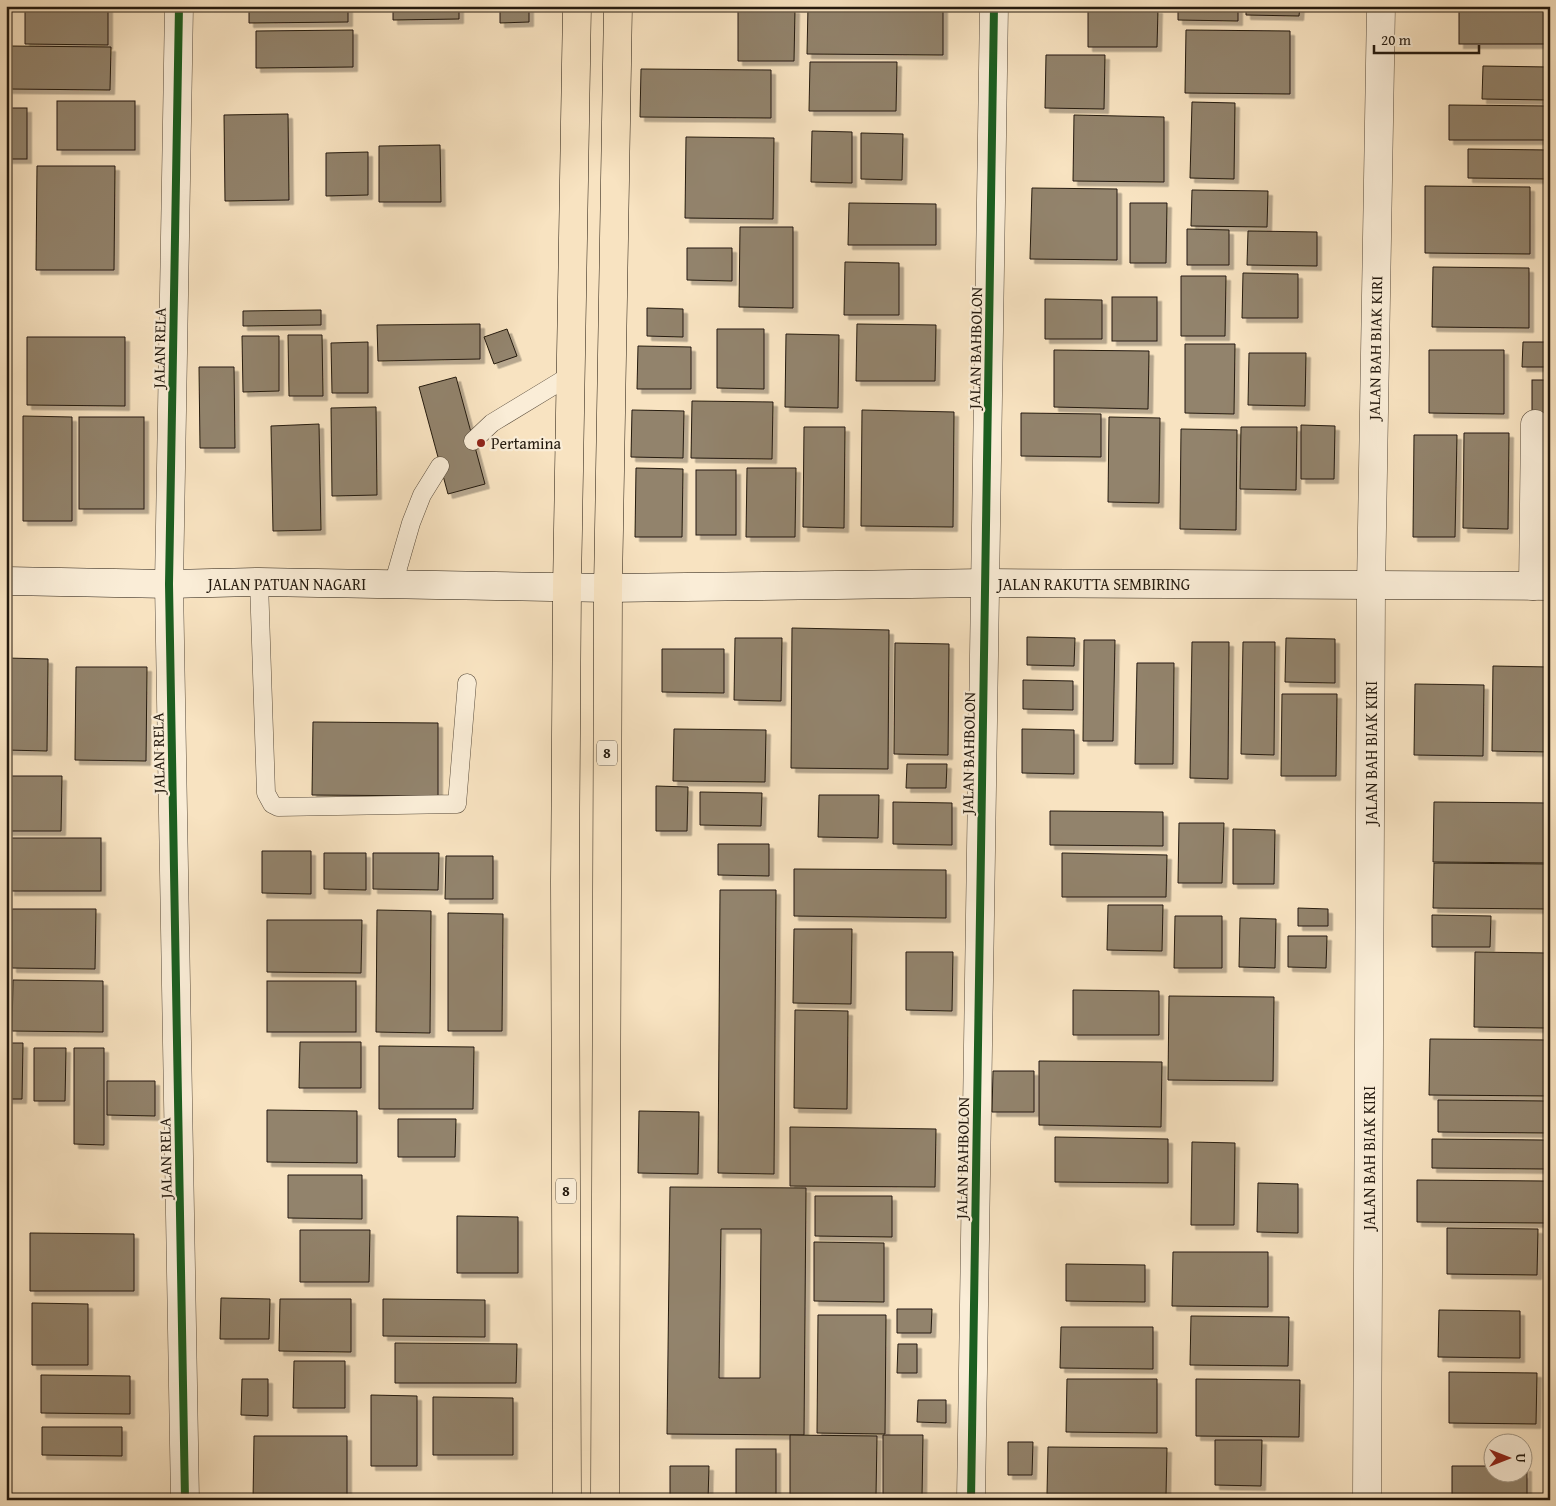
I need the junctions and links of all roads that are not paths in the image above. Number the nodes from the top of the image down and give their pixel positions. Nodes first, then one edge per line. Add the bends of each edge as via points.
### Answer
1 (179, 6) edge
2 (577, 6) edge
3 (618, 6) edge
4 (994, 6) edge
5 (1381, 6) edge
6 (571, 375) junction
7 (1536, 424) dead end
8 (473, 441) dead end
9 (440, 466) dead end
10 (6, 581) edge
11 (259, 582) junction
12 (985, 583) junction
13 (169, 584) junction
14 (393, 585) junction
15 (1371, 586) junction
16 (1541, 586) edge
17 (567, 588) junction
18 (608, 588) junction
19 (467, 683) dead end
20 (185, 1500) edge
21 (567, 1500) edge
22 (605, 1500) edge
23 (971, 1500) edge
24 (1367, 1500) edge

1 - 13 street, JALAN RELA
2 - 6 highway, 8
3 - 18 highway, 8
4 - 12 street, JALAN BAHBOLON
5 - 15 street, JALAN BAH BIAK KIRI
6 - 8 lane via 492,423
6 - 17 highway, 8
7 - 16 street
9 - 14 lane via 422,496
10 - 13 street, JALAN PATUAN NAGARI
11 - 13 street, JALAN PATUAN NAGARI
11 - 14 street, JALAN PATUAN NAGARI
11 - 19 lane via 266,793 272,804 278,807 457,804
12 - 15 street, JALAN RAKUTTA SEMBIRING
12 - 18 street, JALAN RAKUTTA SEMBIRING
12 - 23 street, JALAN BAHBOLON
13 - 20 street, JALAN RELA
14 - 17 street, JALAN PATUAN NAGARI
15 - 16 street, JALAN RAKUTTA SEMBIRING
15 - 24 street, JALAN BAH BIAK KIRI
17 - 18 street, JALAN RAKUTTA SEMBIRING
17 - 21 highway, 8
18 - 22 highway, 8

